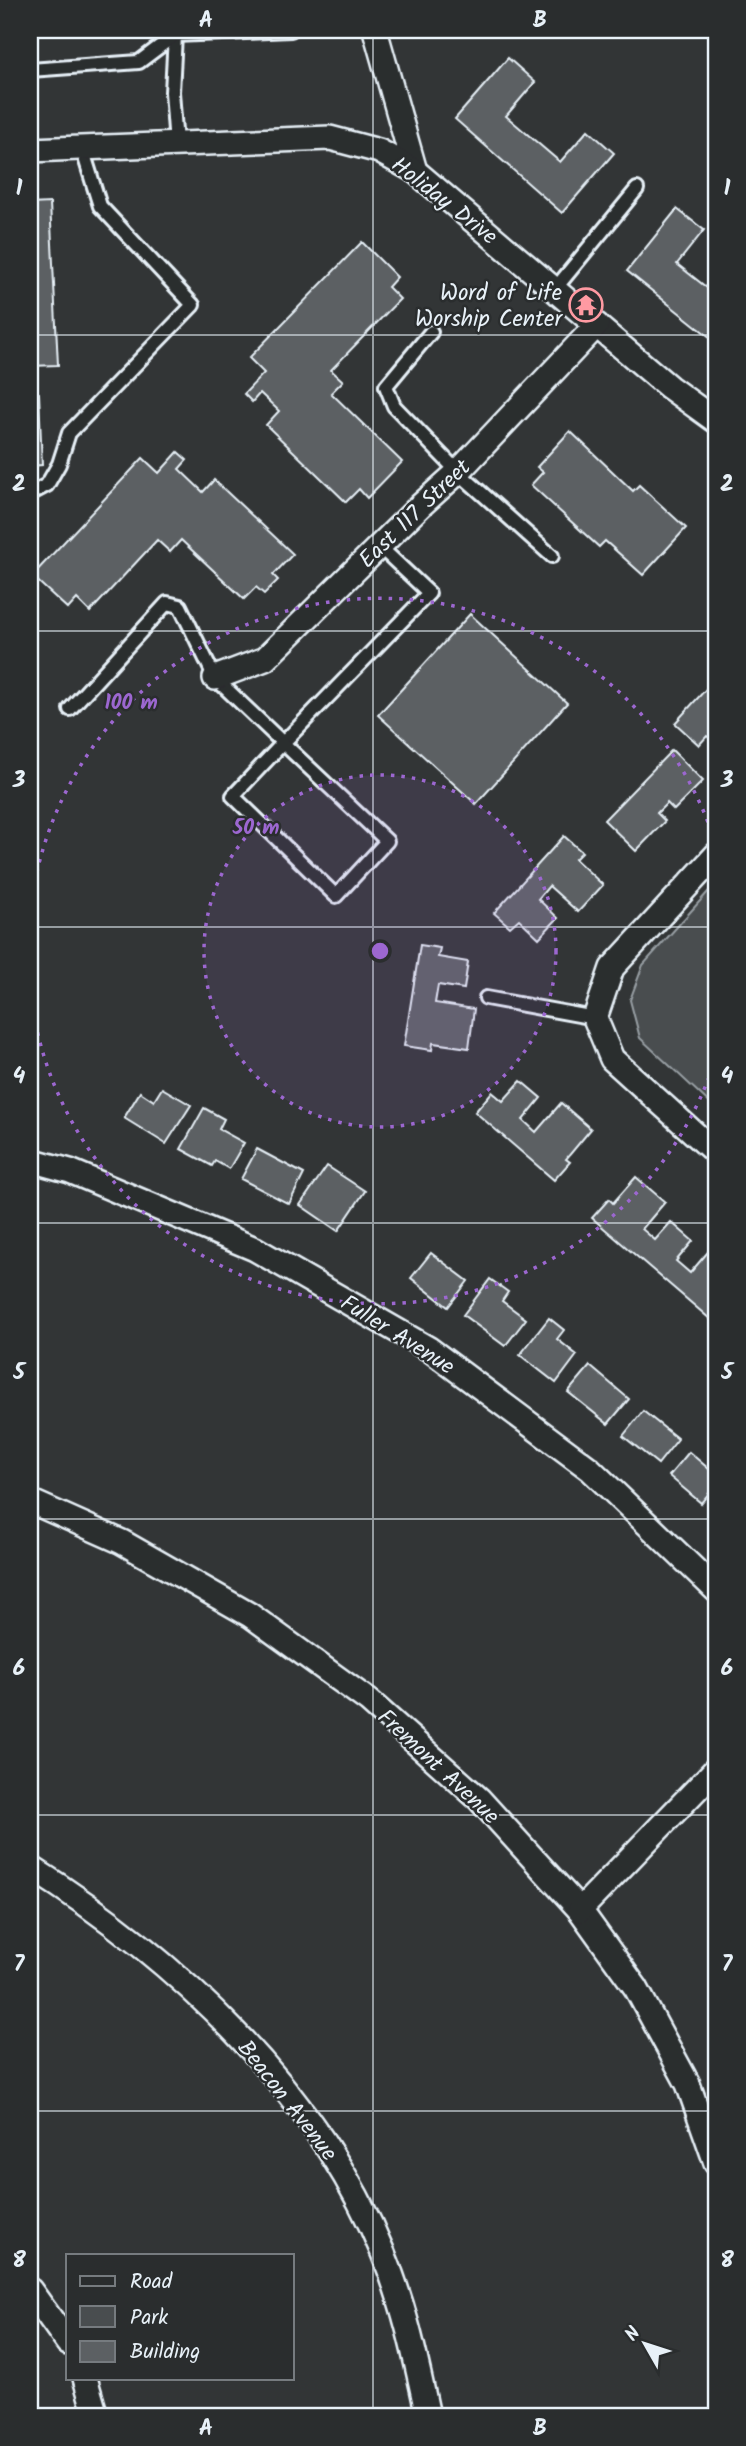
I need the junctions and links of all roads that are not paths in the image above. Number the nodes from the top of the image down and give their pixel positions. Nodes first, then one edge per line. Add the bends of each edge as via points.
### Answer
1 (291, 30) edge
2 (375, 30) edge
3 (175, 35) junction
4 (30, 70) edge
5 (176, 144) junction
6 (82, 148) junction
7 (30, 150) edge
8 (415, 171) junction
9 (637, 189) dead end
10 (555, 289) junction
11 (597, 325) junction
12 (431, 332) dead end
13 (716, 421) edge
14 (458, 472) junction
15 (30, 494) edge
16 (379, 546) junction
17 (552, 556) dead end
18 (215, 678) junction
19 (71, 709) dead end
20 (283, 743) junction
21 (716, 855) edge
22 (486, 998) dead end
23 (595, 1018) junction
24 (716, 1153) edge
25 (30, 1160) edge
26 (30, 1501) edge
27 (716, 1590) edge
28 (716, 1769) edge
29 (30, 1867) edge
30 (580, 1910) junction
31 (716, 2163) edge
32 (30, 2290) edge
33 (66, 2340) edge
34 (86, 2380) edge
35 (96, 2416) edge
36 (428, 2416) edge

1 - 3 lane
2 - 8 street
3 - 4 lane via 139,62
3 - 5 lane via 172,92
5 - 6 street, Holiday Drive
5 - 8 street, Holiday Drive via 330,138 379,151
6 - 7 street, Holiday Drive
6 - 15 lane via 100,206 193,304 69,433 47,485
8 - 10 street, Holiday Drive
9 - 10 lane
10 - 11 street, Holiday Drive
11 - 13 street, Holiday Drive
11 - 14 street, East 117 Street
12 - 14 lane via 386,386 394,406
14 - 16 street, East 117 Street
14 - 17 lane
16 - 18 street, East 117 Street via 265,659
16 - 20 lane via 429,593
18 - 19 lane via 180,606 167,603
18 - 20 lane
20 - 20 lane via 387,841 336,896 233,796
21 - 23 street via 612,968
22 - 23 lane
23 - 24 street via 612,1059
25 - 27 street, Fuller Avenue via 69,1171 255,1249 429,1349 590,1469
26 - 30 street, Fremont Avenue via 122,1542 250,1615 369,1701 478,1799
28 - 30 street
29 - 36 street, Beacon Avenue via 79,1898 163,1963 240,2038 308,2119 346,2178 383,2252 410,2329
30 - 31 street, Fremont Avenue via 636,1988 688,2084
32 - 33 street
34 - 35 street

